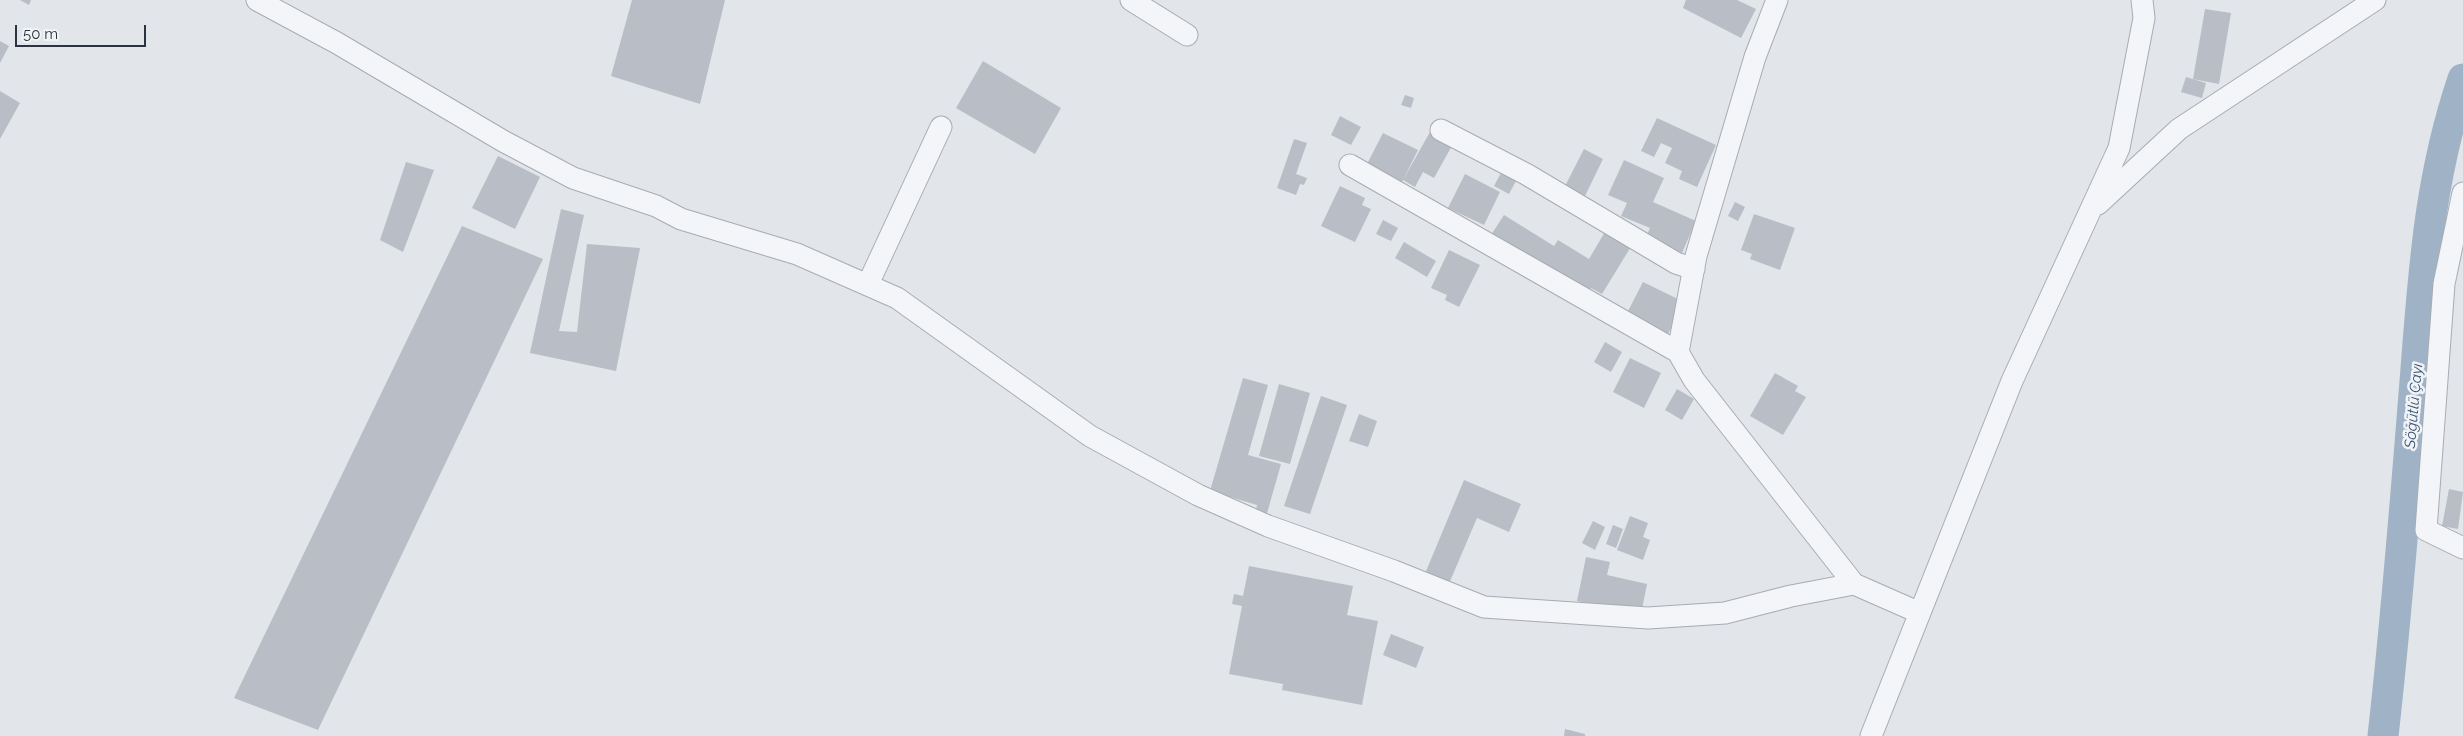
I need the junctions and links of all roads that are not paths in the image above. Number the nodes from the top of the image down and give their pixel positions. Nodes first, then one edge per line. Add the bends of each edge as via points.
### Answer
1 (257, 0) edge
2 (1131, 0) edge
3 (1777, 0) edge
4 (2142, 0) edge
5 (2375, 0) edge
6 (1187, 35) dead end
7 (941, 127) dead end
8 (1441, 130) dead end
9 (1350, 165) dead end
10 (2463, 193) edge
11 (2090, 212) junction
12 (1694, 269) junction
13 (868, 284) junction
14 (1678, 352) junction
15 (2463, 548) edge
16 (1854, 584) junction
17 (1920, 613) junction
18 (1871, 736) edge

1 - 13 street via 573,178 656,206 681,219 797,254
2 - 6 street
3 - 12 street via 1755,56
4 - 11 street via 2144,18 2119,148
5 - 11 street via 2179,129
7 - 13 street
8 - 12 street via 1526,174 1676,263
9 - 14 street
10 - 15 street via 2444,284 2426,530
11 - 17 street via 2012,381
12 - 14 street
13 - 16 street via 897,298 1090,436 1198,495 1268,526 1484,607 1648,618 1724,613
14 - 16 street via 1694,380
16 - 17 street
17 - 18 street

